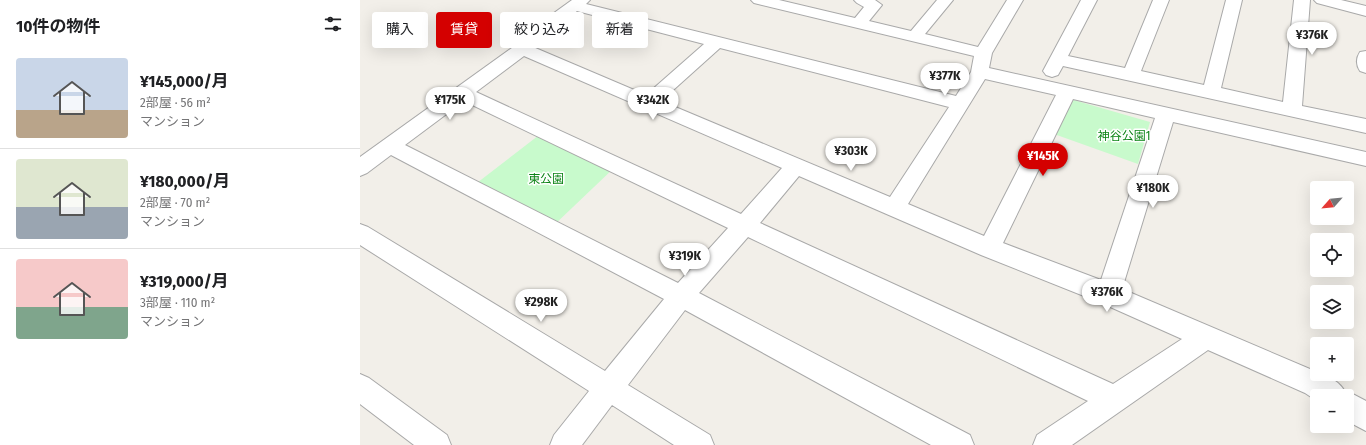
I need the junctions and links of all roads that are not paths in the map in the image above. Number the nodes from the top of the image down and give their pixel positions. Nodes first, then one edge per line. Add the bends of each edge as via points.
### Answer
1 (759, 0) edge
2 (862, 0) edge
3 (945, 0) edge
4 (1015, 0) edge
5 (1089, 0) edge
6 (1161, 0) edge
7 (1234, 0) edge
8 (1302, 0) edge
9 (1322, 0) edge
10 (578, 3) edge
11 (1366, 11) edge
12 (859, 23) junction
13 (916, 36) junction
14 (718, 41) junction
15 (522, 49) junction
16 (983, 53) junction
17 (1366, 56) edge
18 (1058, 59) junction
19 (1366, 67) edge
20 (980, 72) junction
21 (1131, 75) junction
22 (1048, 79) dead end
23 (1067, 92) junction
24 (1210, 92) junction
25 (462, 93) junction
26 (649, 102) junction
27 (959, 103) junction
28 (1292, 109) junction
29 (1166, 114) junction
30 (1366, 126) edge
31 (390, 146) junction
32 (1366, 159) edge
33 (796, 166) junction
34 (360, 168) edge
35 (894, 208) junction
36 (745, 225) junction
37 (360, 233) edge
38 (989, 248) junction
39 (1108, 294) junction
40 (681, 296) junction
41 (1206, 337) junction
42 (360, 387) edge
43 (610, 387) junction
44 (1322, 389) edge
45 (1114, 399) junction
46 (1354, 409) edge
47 (1366, 417) edge
48 (436, 445) edge
49 (564, 445) edge
50 (700, 445) edge
51 (960, 445) edge
52 (1046, 445) edge

1 - 12 street
2 - 12 street via 874,5
3 - 13 street
4 - 16 street
5 - 18 street
6 - 21 street
7 - 24 street
8 - 28 street
9 - 11 street
10 - 14 street
10 - 15 street via 535,35
12 - 13 street
13 - 16 street
14 - 26 street
14 - 27 street
15 - 25 street
15 - 26 street
16 - 20 street
17 - 19 street
18 - 21 street
18 - 22 street
20 - 23 street
20 - 27 street
21 - 24 street
23 - 29 street
23 - 38 street
24 - 28 street
25 - 31 street
25 - 36 street
26 - 33 street
27 - 35 street
28 - 30 street
29 - 32 street
29 - 39 street
31 - 34 street
31 - 40 street
33 - 35 street
33 - 36 street
35 - 38 street
36 - 40 street
36 - 45 street
37 - 43 street
38 - 39 street
39 - 41 street
40 - 43 street
40 - 51 street
41 - 44 street
41 - 45 street
42 - 48 street
43 - 49 street
43 - 50 street
45 - 52 street
46 - 47 street

